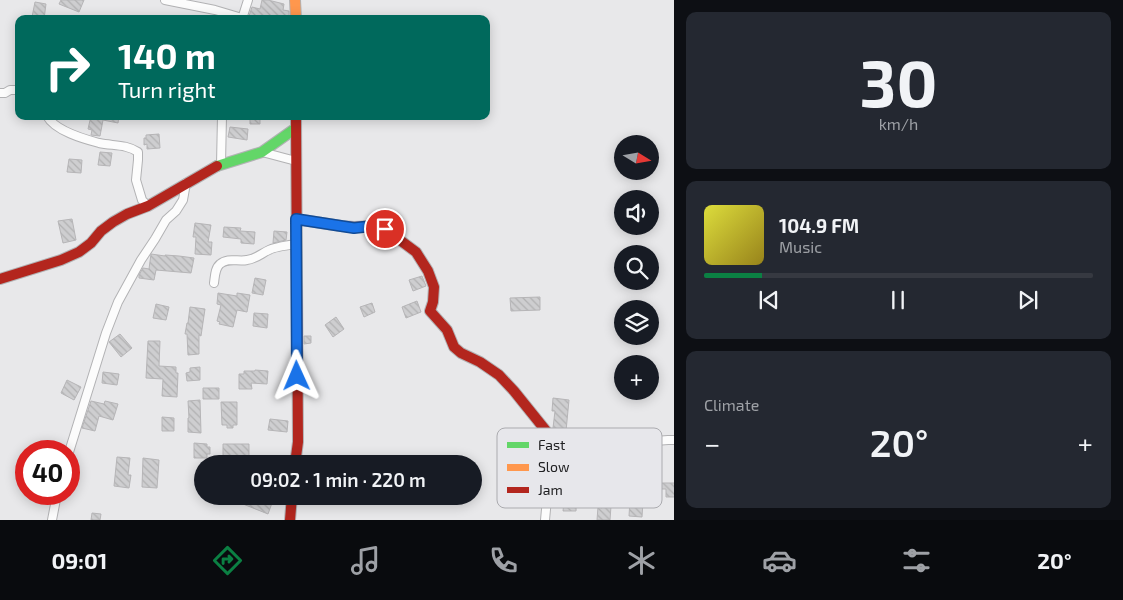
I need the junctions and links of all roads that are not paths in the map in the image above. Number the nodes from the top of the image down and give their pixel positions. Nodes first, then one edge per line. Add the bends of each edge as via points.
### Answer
1 (164, 0) edge
2 (248, 0) edge
3 (295, 0) edge
4 (232, 15) edge
5 (243, 15) edge
6 (296, 15) edge
7 (15, 90) edge
8 (0, 93) edge
9 (50, 120) edge
10 (222, 120) edge
11 (296, 120) edge
12 (296, 128) junction
13 (262, 152) junction
14 (296, 161) junction
15 (221, 164) junction
16 (186, 183) junction
17 (148, 206) junction
18 (296, 219) junction
19 (296, 244) junction
20 (0, 279) edge
21 (214, 282) dead end
22 (544, 428) edge
23 (73, 440) edge
24 (297, 455) edge
25 (55, 505) edge
26 (291, 505) edge
27 (52, 520) edge
28 (290, 520) edge

1 - 4 street
2 - 5 street
3 - 6 street
7 - 8 street
9 - 17 street via 73,134 138,152 136,180 142,200
10 - 15 street
11 - 12 street
12 - 13 street
12 - 14 street
13 - 14 street
13 - 15 street
14 - 18 street
15 - 16 street
16 - 17 street
16 - 23 street via 183,200 166,220 118,302
17 - 20 street via 113,222 79,252
18 - 19 street
18 - 22 street via 385,229 416,252 434,287 430,311 447,330 454,347 499,375
19 - 21 street via 271,248 246,261 221,263
19 - 24 street
25 - 27 street
26 - 28 street

